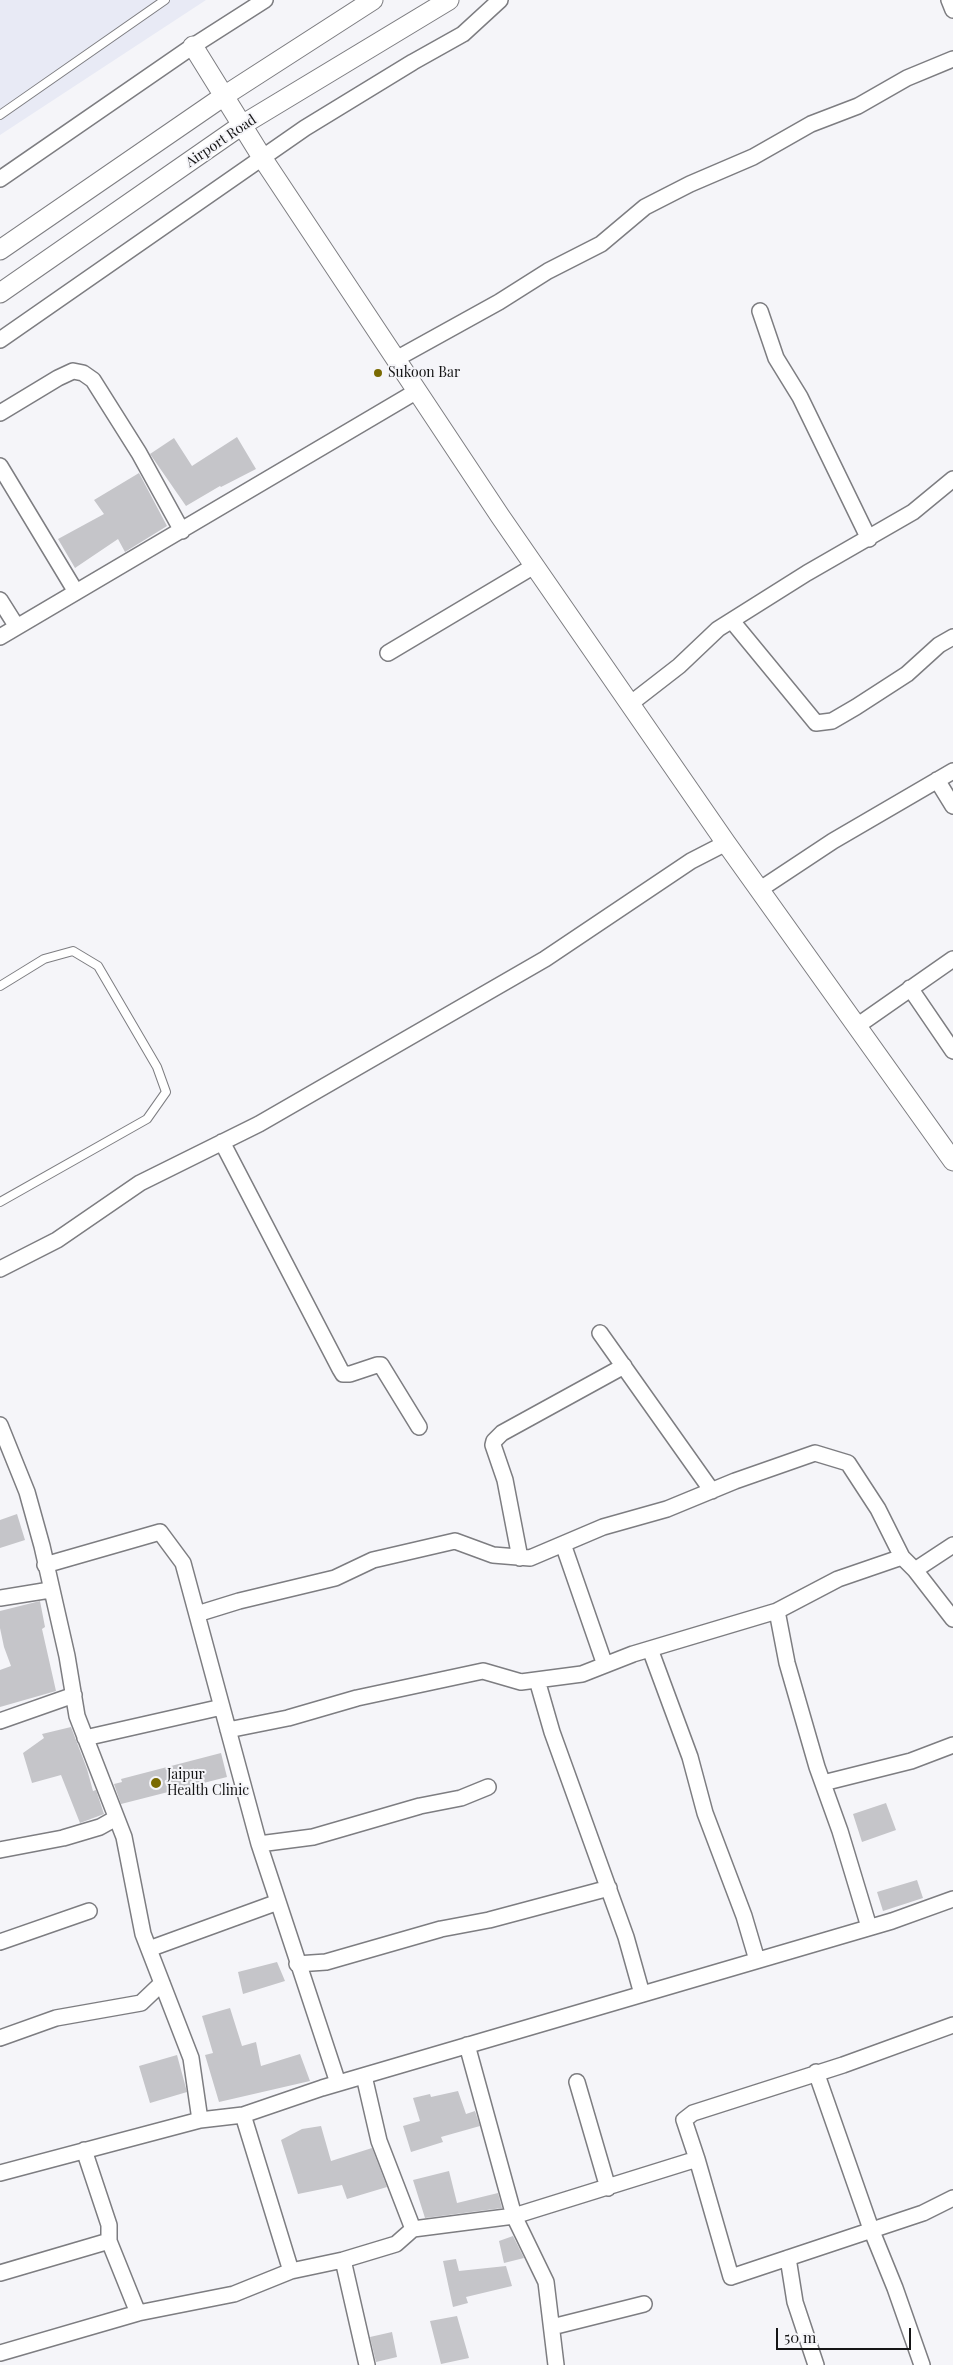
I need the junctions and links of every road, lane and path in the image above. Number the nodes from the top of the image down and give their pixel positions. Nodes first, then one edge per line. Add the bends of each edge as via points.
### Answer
1 (165, 0) edge
2 (265, 0) edge
3 (373, 0) edge
4 (449, 0) edge
5 (500, 0) edge
6 (949, 0) edge
7 (953, 10) edge
8 (193, 46) junction
9 (953, 59) edge
10 (224, 96) junction
11 (0, 114) edge
12 (242, 125) junction
13 (263, 159) junction
14 (0, 179) edge
15 (0, 250) edge
16 (0, 293) edge
17 (760, 310) dead end
18 (0, 340) edge
19 (396, 359) junction
20 (417, 391) junction
21 (0, 413) edge
22 (0, 466) edge
23 (953, 479) edge
24 (182, 531) junction
25 (869, 539) junction
26 (534, 566) junction
27 (76, 592) junction
28 (0, 600) edge
29 (732, 621) junction
30 (17, 627) junction
31 (0, 636) edge
32 (953, 637) edge
33 (388, 653) dead end
34 (630, 704) junction
35 (953, 771) edge
36 (937, 780) junction
37 (953, 806) edge
38 (726, 843) junction
39 (759, 890) junction
40 (953, 959) edge
41 (0, 986) edge
42 (910, 988) junction
43 (857, 1026) junction
44 (953, 1051) edge
45 (222, 1142) junction
46 (950, 1151) edge
47 (0, 1202) edge
48 (0, 1269) edge
49 (600, 1333) dead end
50 (624, 1366) junction
51 (0, 1425) edge
52 (419, 1427) dead end
53 (712, 1491) junction
54 (563, 1544) junction
55 (953, 1545) edge
56 (902, 1557) junction
57 (520, 1558) junction
58 (45, 1565) junction
59 (916, 1570) junction
60 (50, 1590) junction
61 (0, 1598) edge
62 (777, 1611) junction
63 (197, 1614) junction
64 (953, 1618) edge
65 (650, 1649) junction
66 (605, 1665) junction
67 (537, 1680) junction
68 (74, 1695) junction
69 (222, 1707) junction
70 (0, 1722) edge
71 (228, 1730) junction
72 (85, 1738) junction
73 (953, 1745) edge
74 (823, 1783) junction
75 (488, 1788) dead end
76 (116, 1818) junction
77 (260, 1844) junction
78 (0, 1850) edge
79 (608, 1888) junction
80 (953, 1898) edge
81 (278, 1902) junction
82 (89, 1911) dead end
83 (869, 1927) junction
84 (0, 1942) edge
85 (149, 1949) junction
86 (757, 1960) junction
87 (297, 1964) junction
88 (162, 1984) junction
89 (642, 1994) junction
90 (952, 2028) edge
91 (0, 2038) edge
92 (468, 2045) junction
93 (816, 2072) junction
94 (364, 2076) junction
95 (577, 2082) dead end
96 (338, 2083) junction
97 (242, 2116) junction
98 (200, 2120) junction
99 (84, 2150) junction
100 (697, 2159) junction
101 (0, 2172) edge
102 (608, 2188) junction
103 (953, 2198) edge
104 (514, 2216) junction
105 (413, 2229) junction
106 (871, 2229) junction
107 (109, 2241) junction
108 (788, 2258) junction
109 (343, 2260) junction
110 (291, 2271) junction
111 (0, 2272) edge
112 (644, 2304) dead end
113 (138, 2313) junction
114 (552, 2327) junction
115 (0, 2353) edge
116 (367, 2365) edge
117 (556, 2365) edge
118 (816, 2365) edge
119 (922, 2365) edge

1 - 11 lane
2 - 8 street
3 - 10 street
4 - 12 street, Airport Road
5 - 13 street via 463,34 305,128
6 - 7 street
8 - 10 street
8 - 14 street
9 - 19 street via 907,78 858,106 811,124 753,157 645,207 601,244 548,270 467,321
10 - 12 street
10 - 15 street
12 - 13 street
12 - 16 street, Airport Road
13 - 18 street
13 - 19 street
17 - 25 street via 776,358 800,397
19 - 20 street
20 - 24 street
20 - 26 street
21 - 24 street via 58,378 73,371 84,373 93,380 134,445
22 - 27 street
23 - 25 street via 913,512
24 - 27 street
25 - 29 street via 807,573
26 - 33 street
26 - 34 street
27 - 30 street
28 - 30 street
29 - 32 street via 816,723 832,721 856,707 907,674 939,645
29 - 34 street via 718,629 679,666
30 - 31 street
34 - 38 street
35 - 36 street
36 - 37 street
36 - 39 street via 833,841
38 - 39 street
38 - 45 street via 545,959 259,1124
39 - 43 street
40 - 42 street
41 - 47 lane via 44,959 73,951 98,966 157,1067 166,1092 148,1120
42 - 43 street
42 - 44 street
43 - 46 street
45 - 48 street via 140,1183 57,1240
45 - 52 street via 343,1374 381,1365
49 - 50 street
50 - 53 street
50 - 57 street via 494,1440 506,1480
51 - 58 street via 28,1492
53 - 54 street via 667,1509 603,1527
53 - 56 street via 815,1453 848,1463 878,1509
54 - 57 street via 530,1558
54 - 66 street
55 - 59 street
56 - 59 street
56 - 62 street via 838,1579
57 - 63 street via 493,1555 455,1541 373,1560 335,1578
58 - 60 street
58 - 63 street via 160,1532 183,1563
59 - 64 street
60 - 61 street
60 - 68 street
62 - 65 street
62 - 74 street via 787,1663
63 - 69 street
65 - 66 street
65 - 86 street via 690,1757 705,1813
66 - 67 street via 582,1674
67 - 71 street via 520,1682 483,1671
67 - 79 street via 552,1732
68 - 70 street
68 - 72 street
69 - 71 street
69 - 72 street
71 - 77 street
72 - 76 street
73 - 74 street via 911,1761
74 - 83 street
75 - 77 street via 313,1837
76 - 78 street via 100,1827 63,1838
76 - 85 street via 124,1837
77 - 81 street
79 - 87 street via 489,1920 441,1929 326,1962
79 - 89 street
80 - 83 street
81 - 85 street
81 - 87 street
82 - 84 street
83 - 86 street
85 - 88 street
86 - 89 street
87 - 96 street
88 - 91 street via 140,2003 56,2018
88 - 98 street via 191,2058
89 - 92 street
90 - 93 street
92 - 94 street
92 - 104 street
93 - 100 street via 687,2116 684,2120
93 - 106 street
94 - 96 street
94 - 105 street via 379,2141
95 - 102 street
96 - 97 street
97 - 98 street
97 - 110 street
98 - 99 street
99 - 101 street
99 - 107 street via 109,2225
100 - 102 street
100 - 108 street via 731,2277
102 - 104 street
103 - 106 street via 923,2213
104 - 105 street
104 - 114 street via 546,2282
105 - 109 street via 396,2244
106 - 108 street
106 - 119 street
107 - 111 street
107 - 113 street
108 - 118 street via 795,2302
109 - 110 street
109 - 116 street
110 - 113 street via 234,2294
112 - 114 street
113 - 115 street
114 - 117 street

